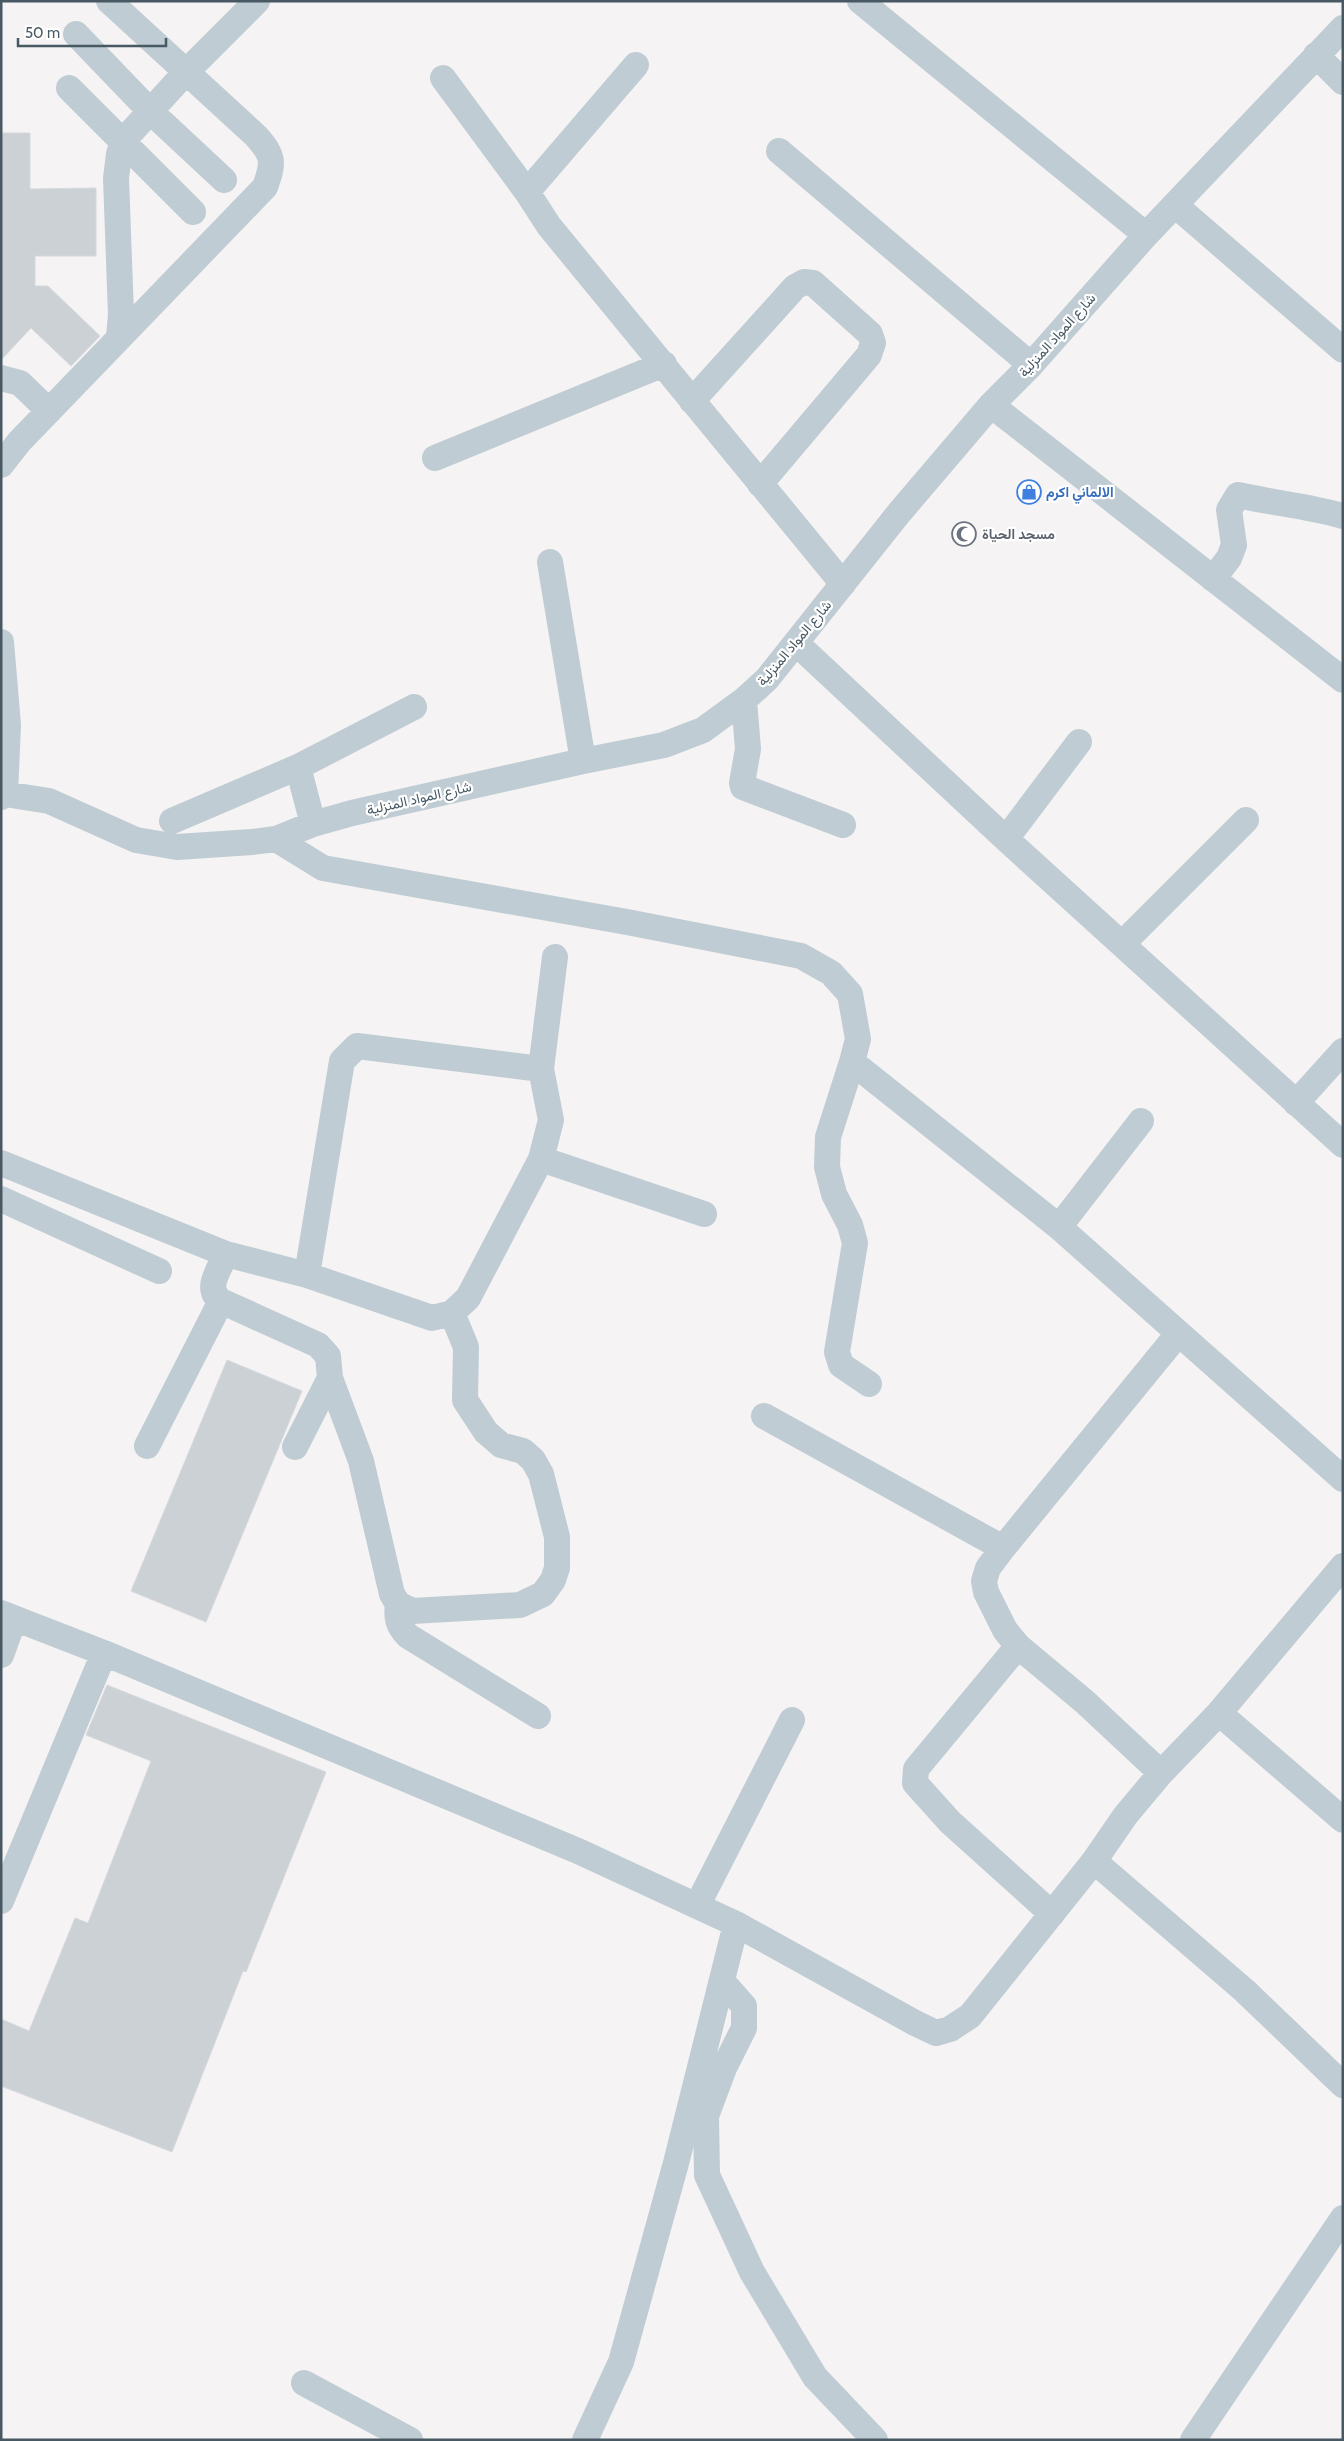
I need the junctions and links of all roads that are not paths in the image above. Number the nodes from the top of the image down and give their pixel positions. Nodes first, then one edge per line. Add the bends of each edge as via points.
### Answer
1 (109, 1) edge
2 (257, 1) edge
3 (860, 1) edge
4 (1343, 28) edge
5 (76, 34) dead end
6 (1316, 55) junction
7 (636, 65) dead end
8 (186, 72) junction
9 (444, 78) dead end
10 (1343, 82) edge
11 (69, 88) dead end
12 (152, 112) junction
13 (124, 141) junction
14 (779, 151) dead end
15 (224, 180) dead end
16 (527, 192) junction
17 (1175, 205) junction
18 (194, 212) dead end
19 (1146, 235) junction
20 (119, 337) junction
21 (1343, 350) edge
22 (664, 364) junction
23 (1031, 365) junction
24 (1, 378) edge
25 (692, 401) junction
26 (991, 405) junction
27 (49, 411) junction
28 (435, 458) dead end
29 (1, 465) edge
30 (760, 484) junction
31 (1343, 516) edge
32 (550, 562) dead end
33 (1213, 579) junction
34 (843, 584) junction
35 (1, 642) edge
36 (796, 642) junction
37 (1343, 680) edge
38 (744, 700) junction
39 (414, 707) dead end
40 (1079, 742) dead end
41 (583, 761) junction
42 (298, 767) junction
43 (3, 796) edge
44 (1246, 820) dead end
45 (172, 821) dead end
46 (313, 824) junction
47 (844, 825) dead end
48 (276, 839) junction
49 (1006, 839) junction
50 (1122, 944) junction
51 (555, 957) dead end
52 (1343, 1051) edge
53 (852, 1062) junction
54 (541, 1068) junction
55 (1296, 1103) junction
56 (1142, 1122) dead end
57 (1343, 1145) edge
58 (542, 1159) junction
59 (1, 1163) edge
60 (1, 1199) edge
61 (704, 1214) dead end
62 (1059, 1227) junction
63 (226, 1254) junction
64 (159, 1271) dead end
65 (307, 1275) junction
66 (222, 1301) junction
67 (452, 1313) junction
68 (1178, 1334) junction
69 (330, 1378) junction
70 (870, 1384) dead end
71 (764, 1416) dead end
72 (146, 1446) dead end
73 (295, 1447) dead end
74 (1343, 1479) edge
75 (1003, 1548) junction
76 (1343, 1566) edge
77 (398, 1604) junction
78 (8, 1616) edge
79 (1018, 1646) junction
80 (104, 1652) junction
81 (1, 1655) edge
82 (1219, 1713) junction
83 (538, 1716) dead end
84 (792, 1720) dead end
85 (1161, 1773) junction
86 (1343, 1820) edge
87 (1094, 1861) junction
88 (1, 1901) edge
89 (697, 1906) junction
90 (1052, 1914) junction
91 (736, 1924) junction
92 (722, 1981) junction
93 (1343, 2085) edge
94 (1343, 2218) edge
95 (304, 2383) dead end
96 (410, 2440) edge
97 (585, 2440) edge
98 (875, 2440) edge
99 (1193, 2440) edge

1 - 8 street
2 - 8 street
3 - 19 street
4 - 6 street, شارع المواد المنزلية
5 - 12 street
6 - 10 street
6 - 17 street, شارع المواد المنزلية
7 - 16 street
8 - 12 street
8 - 20 street via 270,150 272,167 265,187
9 - 16 street
11 - 13 street
12 - 13 street
12 - 15 street
13 - 18 street
13 - 20 street via 116,178
14 - 23 street
16 - 22 street via 549,226
17 - 19 street, شارع المواد المنزلية
17 - 21 street
19 - 23 street, شارع المواد المنزلية
20 - 27 street
22 - 25 street
22 - 28 street
23 - 26 street, شارع المواد المنزلية
24 - 27 street via 20,383
25 - 30 street
25 - 30 street via 795,287 804,282 814,284 870,334 873,343 869,356
26 - 33 street
26 - 34 street, شارع المواد المنزلية
27 - 29 street
30 - 34 street
31 - 33 street via 1238,495 1229,510 1234,545 1229,558
32 - 41 street
33 - 37 street
34 - 36 street, شارع المواد المنزلية
35 - 43 street via 8,725
36 - 38 street, شارع المواد المنزلية via 767,679
36 - 49 street
38 - 41 street, شارع المواد المنزلية via 703,730 664,745
38 - 47 street via 748,749 743,787
39 - 42 street
40 - 49 street
41 - 46 street, شارع المواد المنزلية
42 - 45 street
42 - 46 street
43 - 48 street, شارع المواد المنزلية via 49,801 136,840 176,847
44 - 50 street
46 - 48 street, شارع المواد المنزلية
48 - 53 street via 323,868 801,956 831,973 850,994 858,1039
49 - 50 street
50 - 55 street
51 - 54 street
52 - 55 street
53 - 62 street
53 - 70 street via 828,1137 827,1168 834,1194 855,1243 837,1352 840,1365
54 - 58 street via 552,1120
54 - 65 street via 357,1046 342,1061
55 - 57 street
56 - 62 street
58 - 61 street
58 - 67 street via 468,1298
59 - 63 street
60 - 64 street
62 - 68 street
63 - 65 street
63 - 66 street via 212,1287 214,1296
65 - 67 street via 432,1318
66 - 69 street via 318,1345 328,1356
66 - 72 street
67 - 77 street via 466,1347 465,1400 486,1432 501,1445 523,1451 541,1474 558,1537 557,1568 543,1594 520,1605 412,1611
68 - 74 street
68 - 75 street
69 - 73 street
69 - 77 street via 361,1461 392,1594
71 - 75 street
75 - 79 street via 988,1568 984,1581 1005,1630
76 - 82 street
77 - 83 street via 396,1616 400,1628 408,1636
78 - 80 street
78 - 81 street
79 - 85 street via 1085,1702
79 - 90 street via 916,1769 915,1783 950,1822
80 - 88 street
80 - 89 street via 578,1851
82 - 85 street
82 - 86 street
84 - 89 street
85 - 87 street via 1125,1816
87 - 90 street
87 - 93 street via 1245,1991
89 - 91 street
90 - 91 street via 970,2016 950,2029 936,2033 914,2024
91 - 92 street
92 - 97 street via 621,2362
92 - 98 street via 744,2006 744,2028 724,2068 706,2116 707,2175 752,2272 815,2377
94 - 99 street
95 - 96 street

